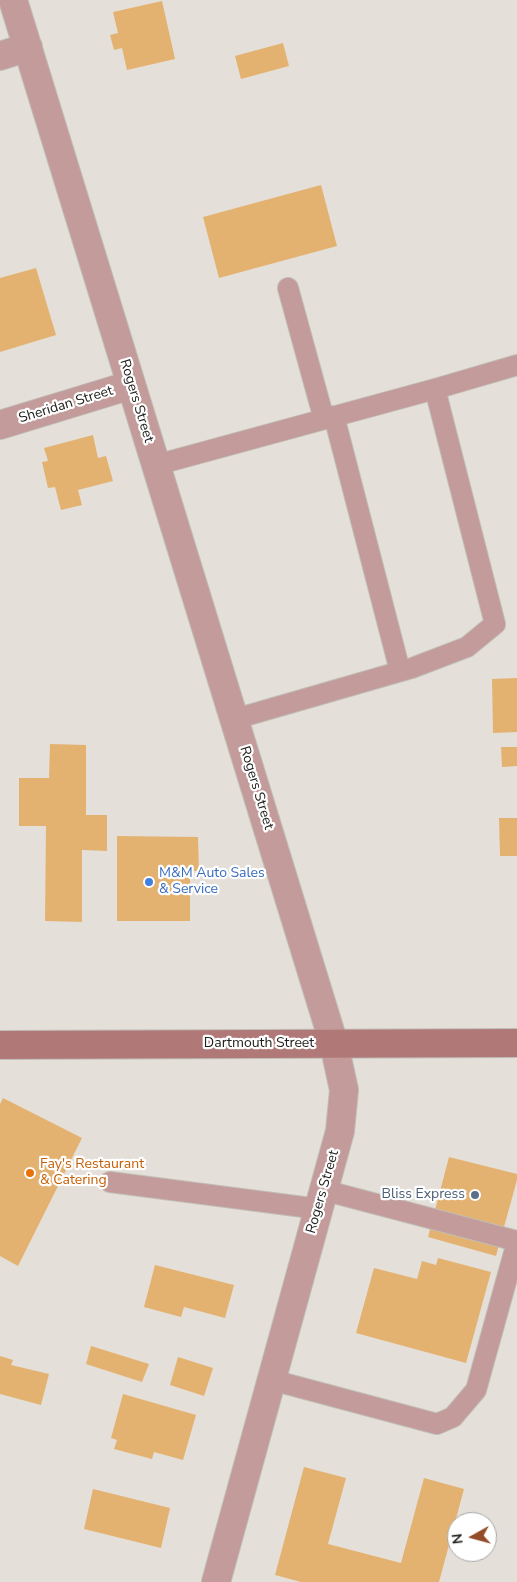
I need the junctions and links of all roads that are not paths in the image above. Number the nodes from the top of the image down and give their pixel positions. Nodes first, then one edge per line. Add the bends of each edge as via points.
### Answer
1 (13, 0) edge
2 (28, 47) junction
3 (0, 56) edge
4 (288, 288) dead end
5 (517, 365) edge
6 (131, 384) junction
7 (435, 389) junction
8 (329, 418) junction
9 (0, 425) edge
10 (156, 465) junction
11 (400, 672) junction
12 (235, 719) junction
13 (517, 1043) edge
14 (334, 1044) junction
15 (0, 1045) edge
16 (110, 1182) dead end
17 (321, 1199) junction
18 (517, 1241) edge
19 (272, 1380) junction
20 (216, 1582) edge

1 - 2 street, Rogers Street
2 - 3 street
2 - 6 street, Rogers Street
4 - 8 lane
5 - 7 lane
6 - 9 street, Sheridan Street
6 - 10 street, Rogers Street
7 - 8 lane
7 - 11 lane via 495,624 467,647
8 - 10 lane
8 - 11 lane
10 - 12 street, Rogers Street
11 - 12 lane
12 - 14 street, Rogers Street
13 - 14 main road, Dartmouth Street
14 - 15 main road, Dartmouth Street
14 - 17 street, Rogers Street via 342,1076 344,1105
16 - 17 lane
17 - 18 lane
17 - 19 street, Rogers Street
18 - 19 lane via 476,1390 453,1417 437,1424
19 - 20 street, Rogers Street

